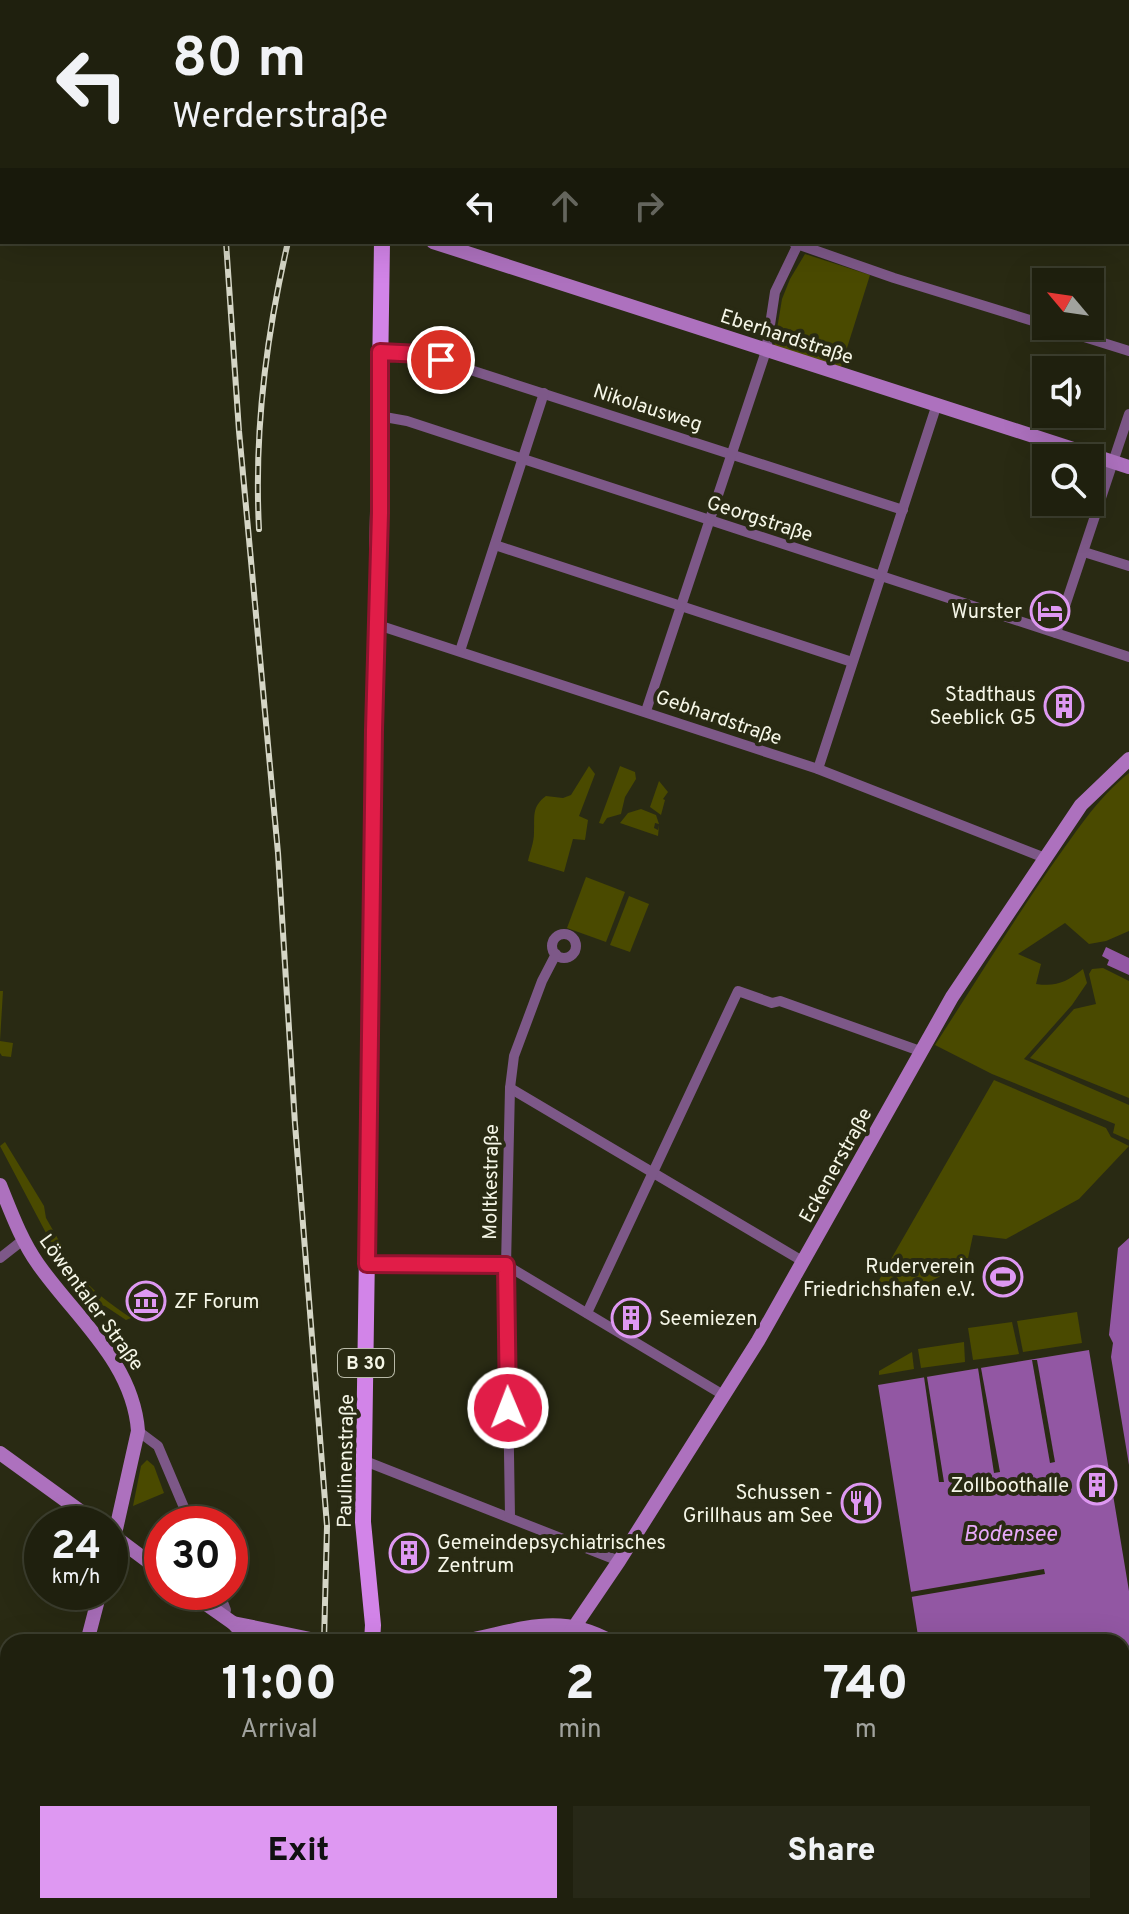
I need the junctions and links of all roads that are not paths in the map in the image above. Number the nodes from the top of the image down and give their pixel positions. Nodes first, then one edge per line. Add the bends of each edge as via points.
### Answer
1 (382, 244) edge
2 (796, 244) edge
3 (799, 244) edge
4 (464, 247) edge
5 (1032, 321) edge
6 (1093, 340) edge
7 (766, 351) junction
8 (1129, 351) edge
9 (380, 352) junction
10 (544, 393) junction
11 (937, 404) junction
12 (1129, 414) edge
13 (379, 416) junction
14 (733, 453) junction
15 (523, 460) junction
16 (1122, 464) edge
17 (903, 510) junction
18 (710, 520) junction
19 (495, 545) junction
20 (1084, 552) junction
21 (1129, 566) edge
22 (881, 576) junction
23 (682, 607) junction
24 (378, 625) junction
25 (1056, 633) junction
26 (460, 651) junction
27 (1129, 657) edge
28 (852, 662) junction
29 (646, 711) junction
30 (1129, 759) edge
31 (818, 769) junction
32 (1045, 858) junction
33 (556, 954) dead end
34 (920, 1051) junction
35 (510, 1088) junction
36 (653, 1172) junction
37 (0, 1185) edge
38 (23, 1240) junction
39 (0, 1258) edge
40 (804, 1262) junction
41 (367, 1264) junction
42 (506, 1265) junction
43 (587, 1313) junction
44 (725, 1396) junction
45 (138, 1431) junction
46 (0, 1453) edge
47 (365, 1461) junction
48 (73, 1506) edge
49 (119, 1506) edge
50 (183, 1506) edge
51 (510, 1516) junction
52 (619, 1561) junction
53 (95, 1610) edge
54 (214, 1610) edge
55 (226, 1610) edge
56 (228, 1620) junction
57 (575, 1626) junction
58 (89, 1634) edge
59 (243, 1634) edge
60 (290, 1634) edge
61 (372, 1634) edge
62 (500, 1634) edge
63 (570, 1634) edge
64 (598, 1634) edge

1 - 9 main road, Paulinenstraße / B 30
2 - 7 street via 775,292
3 - 5 street
4 - 7 main road, Eberhardstraße
6 - 8 street
7 - 11 main road, Eberhardstraße
7 - 14 street
9 - 10 street, Nikolausweg via 421,354
9 - 13 main road, Paulinenstraße / B 30
10 - 14 street, Nikolausweg
10 - 15 street
11 - 16 main road, Eberhardstraße
11 - 17 street
12 - 16 street
13 - 15 street, Georgstraße
13 - 24 main road, Paulinenstraße / B 30
14 - 17 street, Nikolausweg
14 - 18 street
15 - 18 street, Georgstraße
15 - 19 street
16 - 20 street
17 - 22 street
18 - 22 street, Georgstraße
18 - 23 street
19 - 23 street
19 - 26 street
20 - 21 street
20 - 25 street
22 - 25 street, Georgstraße
22 - 28 street
23 - 28 street
23 - 29 street
24 - 26 street, Gebhardstraße
24 - 41 main road, Paulinenstraße / B 30
25 - 27 street, Georgstraße
26 - 29 street, Gebhardstraße
28 - 31 street
29 - 31 street, Gebhardstraße
30 - 32 main road, Eckenerstraße via 1081,805
31 - 32 street, Gebhardstraße
32 - 34 main road, Eckenerstraße
33 - 35 street, Moltkestraße via 514,1056
34 - 36 street via 738,991
34 - 40 main road, Eckenerstraße
35 - 36 street
35 - 42 street, Moltkestraße
36 - 40 street
36 - 43 street
37 - 38 main road, Löwentaler Straße
38 - 39 street
38 - 45 main road, Löwentaler Straße via 115,1361 135,1405
40 - 44 main road, Eckenerstraße
41 - 42 street
41 - 47 main road, Paulinenstraße / B 30
42 - 43 street
42 - 51 street, Moltkestraße
43 - 44 street
44 - 52 main road, Eckenerstraße
45 - 49 main road
45 - 50 street via 158,1446
46 - 48 main road
47 - 51 street
47 - 61 main road, Paulinenstraße / B 30 via 363,1522
51 - 52 street
52 - 57 main road, Eckenerstraße
53 - 58 main road
54 - 56 main road
55 - 56 street
56 - 59 main road
56 - 60 main road
57 - 62 main road via 552,1624
57 - 63 main road, Eckenerstraße
57 - 64 main road

